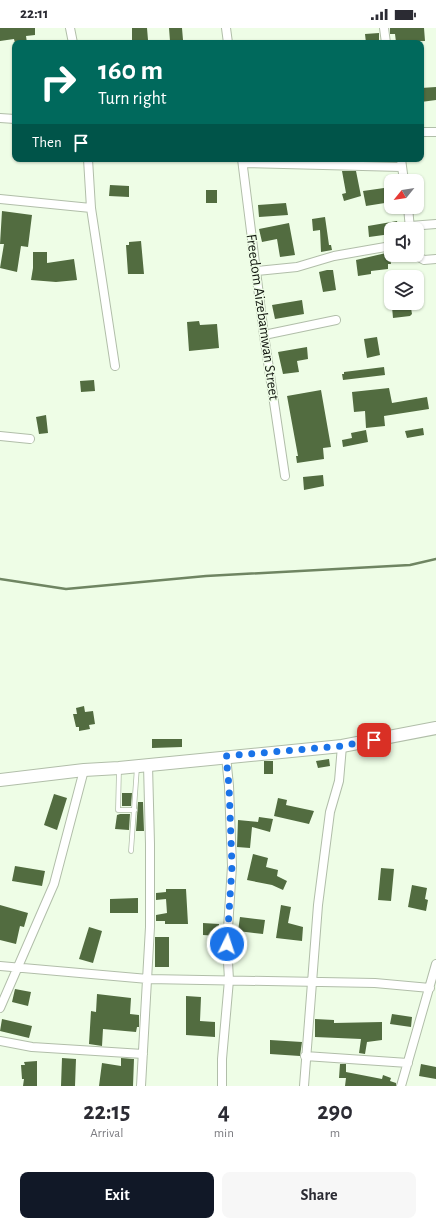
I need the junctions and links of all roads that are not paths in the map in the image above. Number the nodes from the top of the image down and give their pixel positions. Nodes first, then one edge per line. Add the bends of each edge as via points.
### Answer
1 (70, 28) edge
2 (226, 28) edge
3 (384, 28) edge
4 (72, 40) edge
5 (228, 40) edge
6 (386, 40) edge
7 (0, 118) edge
8 (12, 119) edge
9 (424, 132) edge
10 (436, 132) edge
11 (88, 162) edge
12 (242, 162) edge
13 (322, 162) edge
14 (402, 163) edge
15 (403, 174) edge
16 (0, 199) edge
17 (91, 208) junction
18 (436, 224) edge
19 (424, 225) edge
20 (384, 247) edge
21 (436, 259) edge
22 (424, 260) edge
23 (257, 271) junction
24 (336, 320) dead end
25 (264, 335) junction
26 (115, 366) dead end
27 (0, 436) edge
28 (30, 439) dead end
29 (285, 476) dead end
30 (436, 728) edge
31 (342, 746) junction
32 (226, 756) junction
33 (143, 766) junction
34 (119, 768) junction
35 (84, 770) junction
36 (0, 780) edge
37 (134, 810) junction
38 (131, 851) dead end
39 (436, 964) edge
40 (0, 966) edge
41 (18, 968) junction
42 (148, 979) junction
43 (229, 980) junction
44 (312, 982) junction
45 (430, 988) junction
46 (0, 1008) edge
47 (0, 1041) edge
48 (143, 1054) junction
49 (305, 1056) junction
50 (408, 1063) junction
51 (140, 1086) edge
52 (222, 1086) edge
53 (304, 1086) edge
54 (401, 1086) edge

1 - 4 street
2 - 5 street
3 - 6 street
7 - 8 street
9 - 10 street
11 - 17 street
12 - 23 street, Freedom Aizebamwan Street
13 - 14 street
14 - 15 street
16 - 17 street
17 - 26 street
18 - 19 street
20 - 23 street via 334,256 297,267
21 - 22 street
23 - 25 street, Freedom Aizebamwan Street
24 - 25 street
25 - 29 street, Freedom Aizebamwan Street
27 - 28 street
30 - 31 street
31 - 32 street
31 - 44 street via 339,781 330,812 318,905
32 - 33 street
32 - 43 street via 232,866 227,944
33 - 34 street
33 - 37 lane
33 - 42 street via 150,844
34 - 35 street
34 - 37 lane via 118,810
35 - 36 street
35 - 41 street via 54,884
37 - 38 lane
39 - 45 street
40 - 41 street
41 - 42 street
41 - 46 street
42 - 43 street
42 - 48 street
43 - 44 street
43 - 52 street
44 - 45 street via 375,983
44 - 49 street
45 - 50 street
47 - 48 street via 32,1048
48 - 51 street
49 - 50 street
49 - 53 street
50 - 54 street

